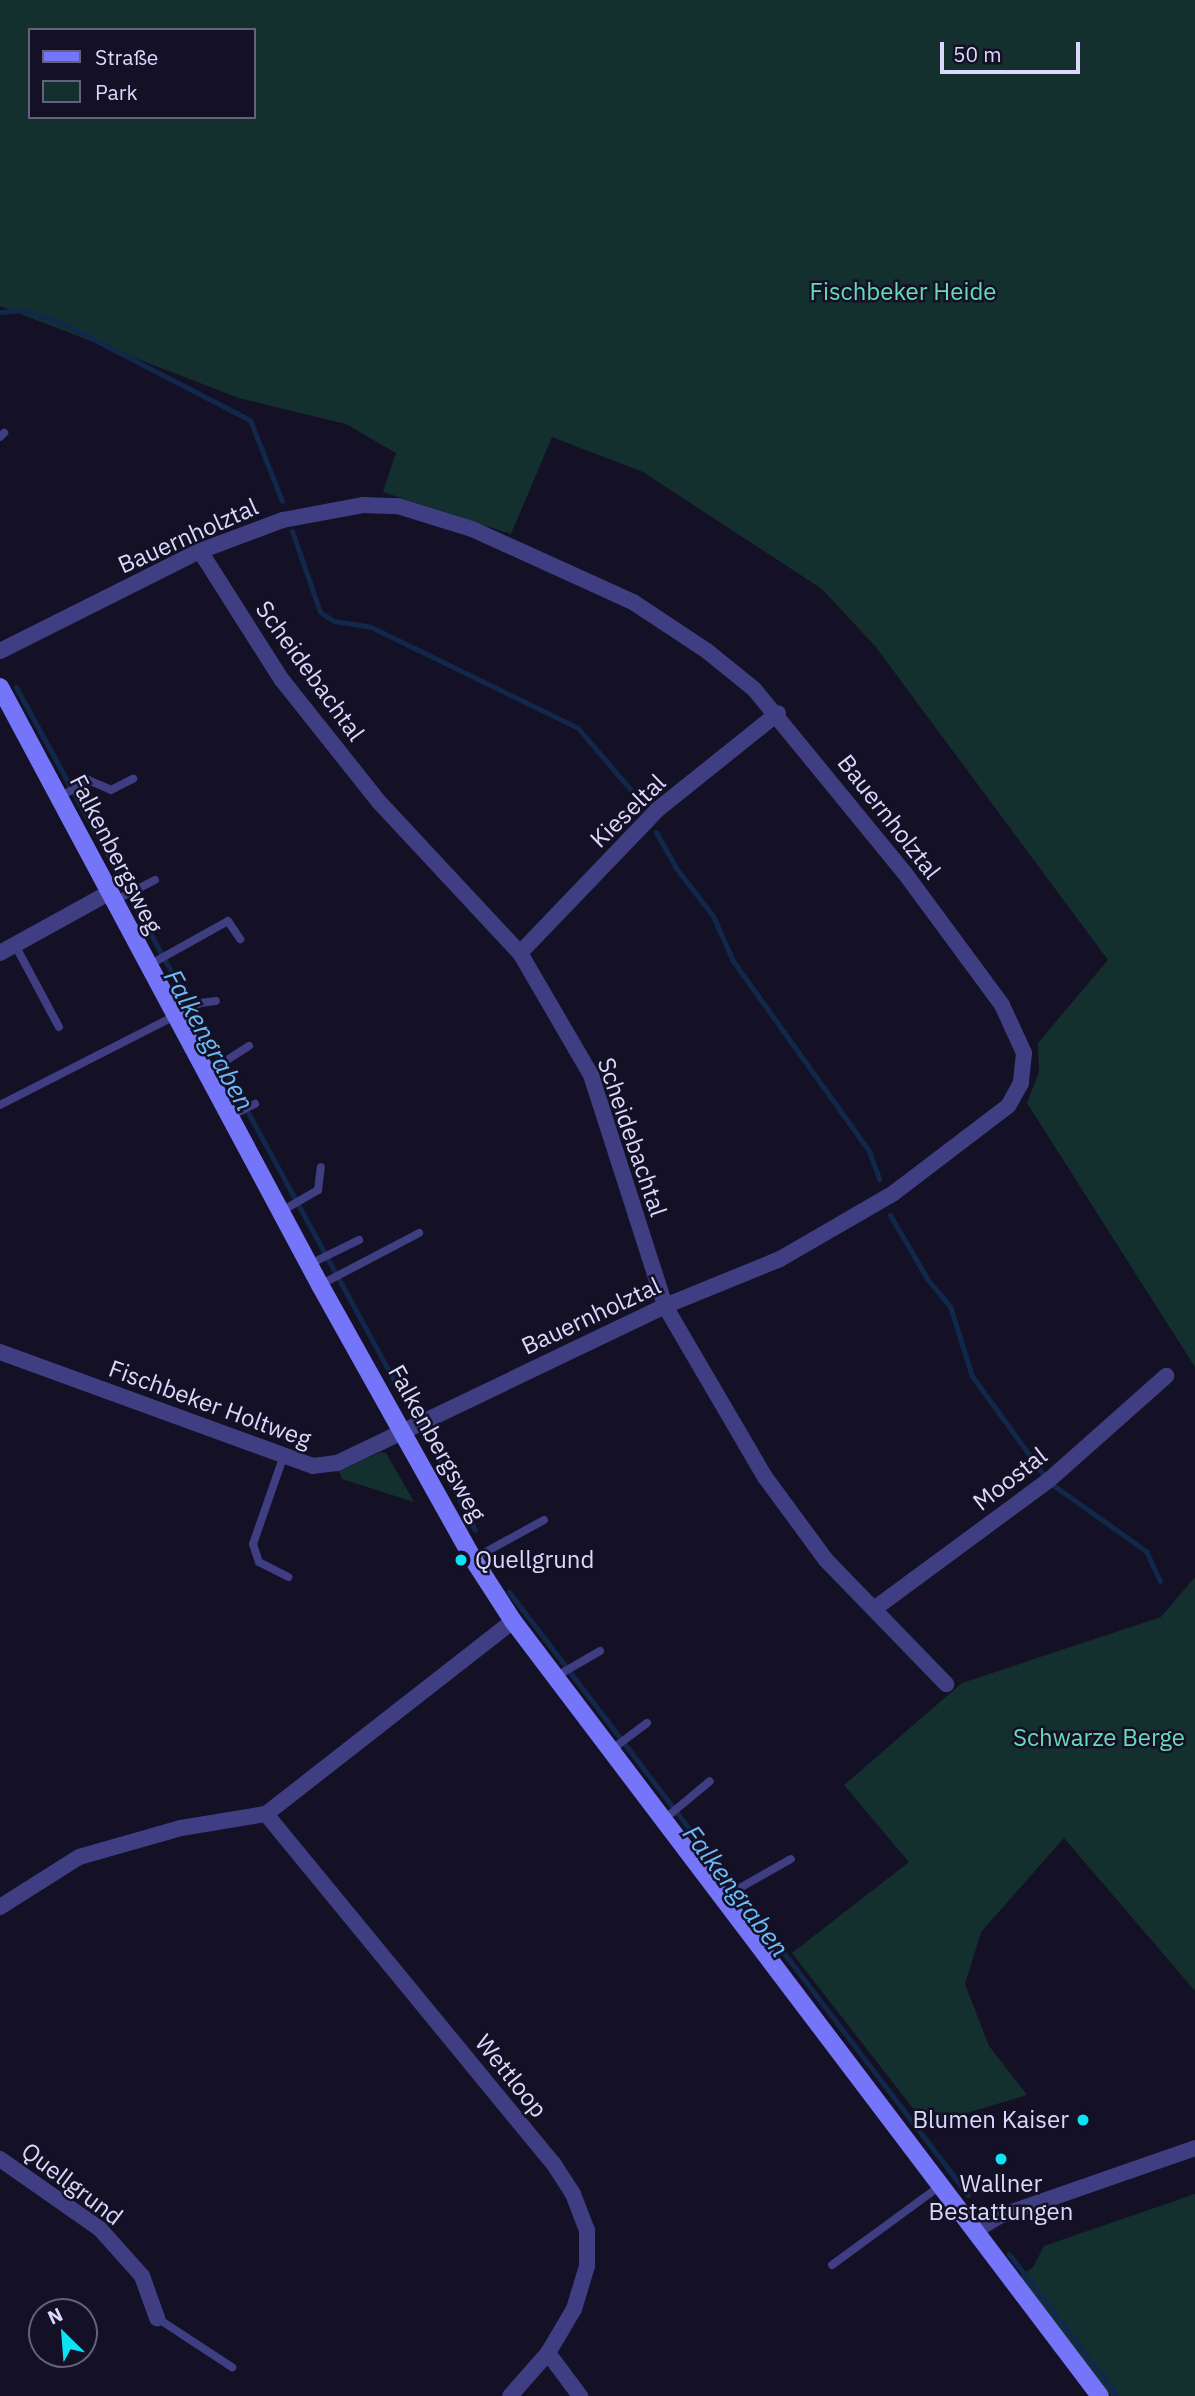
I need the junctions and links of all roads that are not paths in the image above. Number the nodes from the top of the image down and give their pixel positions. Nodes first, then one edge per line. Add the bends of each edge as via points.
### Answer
1 (200, 551) junction
2 (0, 651) edge
3 (0, 687) edge
4 (778, 713) junction
5 (133, 779) dead end
6 (69, 793) junction
7 (155, 880) dead end
8 (114, 898) junction
9 (240, 939) dead end
10 (15, 945) junction
11 (0, 953) edge
12 (520, 953) junction
13 (153, 963) junction
14 (216, 1001) dead end
15 (181, 1015) junction
16 (59, 1027) dead end
17 (249, 1046) dead end
18 (211, 1070) junction
19 (0, 1105) edge
20 (321, 1167) dead end
21 (286, 1208) junction
22 (419, 1233) dead end
23 (359, 1240) dead end
24 (321, 1258) junction
25 (326, 1282) junction
26 (665, 1306) junction
27 (0, 1352) edge
28 (1166, 1376) dead end
29 (404, 1431) junction
30 (284, 1455) junction
31 (544, 1520) dead end
32 (473, 1559) junction
33 (288, 1577) dead end
34 (874, 1609) junction
35 (513, 1621) junction
36 (600, 1651) dead end
37 (556, 1676) junction
38 (946, 1684) dead end
39 (647, 1723) dead end
40 (612, 1749) junction
41 (710, 1781) dead end
42 (266, 1814) junction
43 (666, 1818) junction
44 (791, 1859) dead end
45 (725, 1896) junction
46 (0, 1907) edge
47 (1195, 2148) edge
48 (0, 2160) edge
49 (940, 2186) junction
50 (975, 2231) junction
51 (832, 2265) dead end
52 (157, 2318) joint
53 (548, 2353) junction
54 (232, 2367) dead end
55 (510, 2396) edge
56 (580, 2396) edge
57 (1100, 2396) edge

1 - 2 street, Bauernholztal
1 - 4 street, Bauernholztal via 283,520 328,510 363,505 420,511 528,551 633,602 707,651
1 - 12 street, Scheidebachtal via 282,680 371,792
3 - 6 street, Falkenbergsweg
4 - 12 street, Kieseltal via 657,810
4 - 26 street, Bauernholztal via 1002,1005 1020,1037 1024,1069 1008,1105 894,1193 780,1259
5 - 6 lane via 111,790 88,780
6 - 8 street, Falkenbergsweg
7 - 8 lane
8 - 10 street
8 - 13 street, Falkenbergsweg
9 - 13 lane via 228,921
10 - 11 street
10 - 16 lane
12 - 26 street, Scheidebachtal via 591,1075
13 - 15 street, Falkenbergsweg
14 - 15 lane
15 - 18 street, Falkenbergsweg
15 - 19 lane
17 - 18 lane
18 - 21 street, Falkenbergsweg via 244,1110
20 - 21 lane via 318,1190
21 - 24 street, Falkenbergsweg
22 - 25 lane
23 - 24 lane
24 - 25 street, Falkenbergsweg
25 - 29 street, Falkenbergsweg
26 - 29 street, Bauernholztal
26 - 34 street, Scheidebachtal via 765,1477 826,1560
27 - 30 street, Fischbeker Holtweg
28 - 34 street, Moostal via 1049,1480
29 - 30 street, Fischbeker Holtweg via 337,1463 313,1466
29 - 32 street, Falkenbergsweg
30 - 33 lane via 254,1555 264,1566
31 - 32 lane
32 - 35 street, Falkenbergsweg
34 - 38 street, Scheidebachtal
35 - 37 street, Falkenbergsweg
35 - 42 street
36 - 37 lane
37 - 40 street, Falkenbergsweg
39 - 40 lane
40 - 43 street, Falkenbergsweg
41 - 43 lane
42 - 46 street via 181,1828 79,1857
42 - 53 street, Wettloop via 553,2163 573,2194 587,2230 587,2266 575,2309
43 - 45 street, Falkenbergsweg
44 - 45 lane
45 - 49 street, Falkenbergsweg
47 - 50 street via 997,2217
48 - 52 street, Quellgrund via 100,2229 142,2277
49 - 50 street, Falkenbergsweg
49 - 51 lane
50 - 57 street, Falkenbergsweg
52 - 54 lane
53 - 55 street, Wettloop
53 - 56 street

